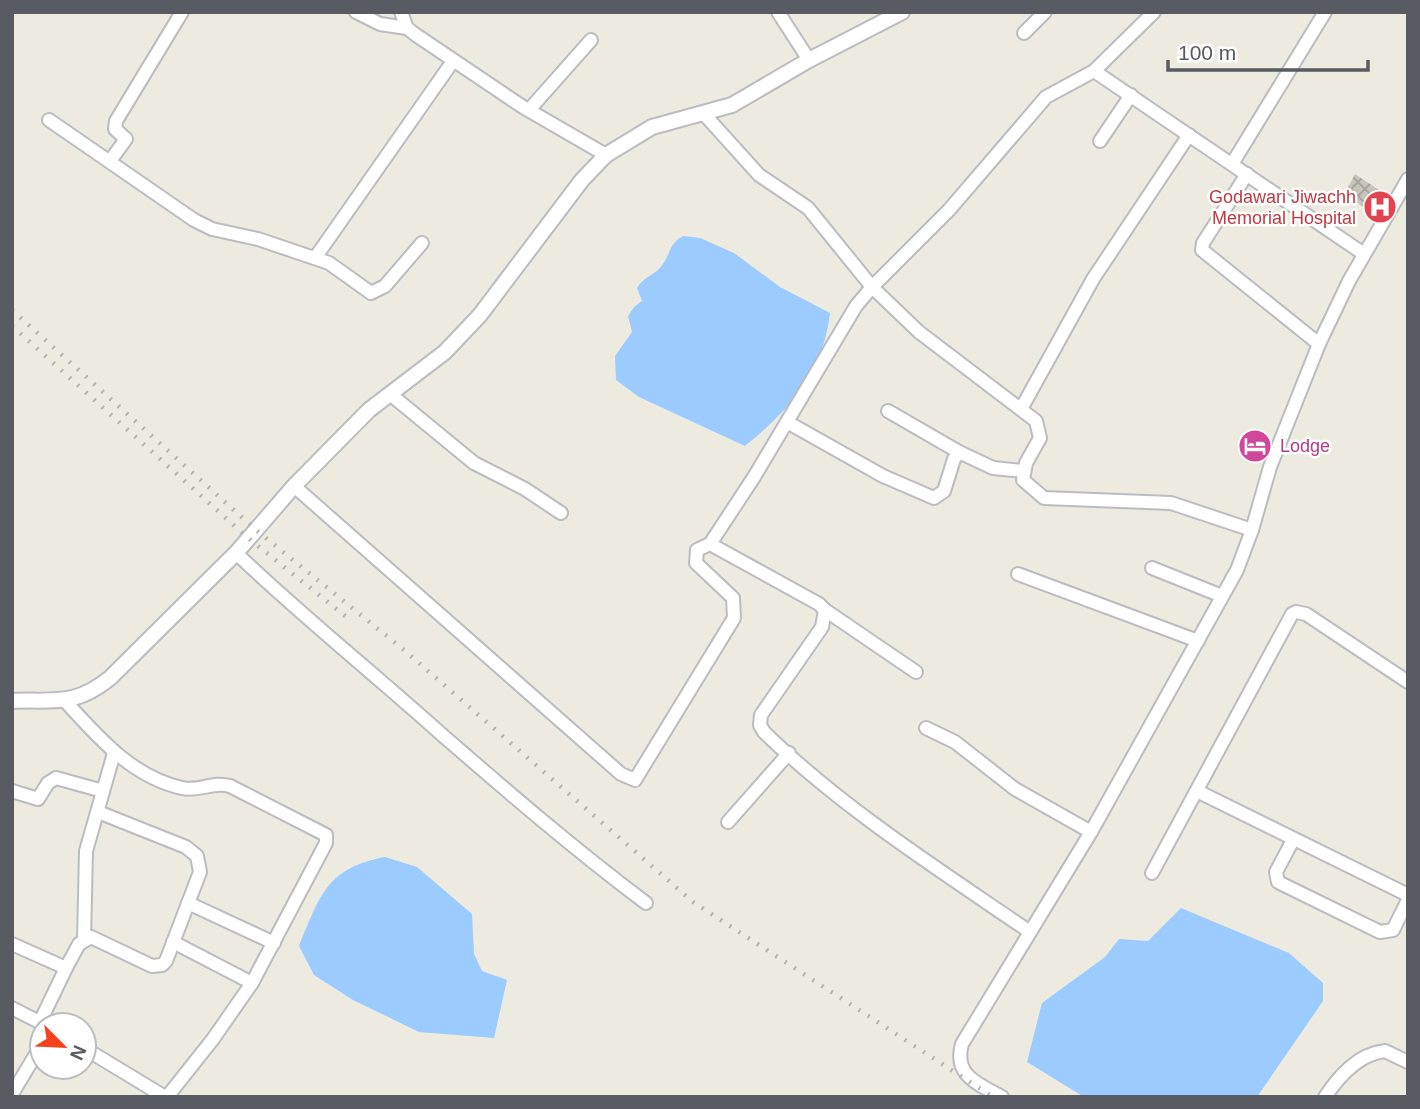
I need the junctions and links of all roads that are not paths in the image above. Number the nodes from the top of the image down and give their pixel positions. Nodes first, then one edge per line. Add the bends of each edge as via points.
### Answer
1 (182, 12) edge
2 (356, 12) edge
3 (401, 12) edge
4 (778, 12) edge
5 (902, 12) edge
6 (1045, 12) edge
7 (1154, 12) edge
8 (1325, 12) edge
9 (407, 28) junction
10 (1024, 33) dead end
11 (592, 40) dead end
12 (809, 60) junction
13 (453, 61) junction
14 (1094, 71) junction
15 (1131, 96) junction
16 (528, 110) junction
17 (704, 114) junction
18 (49, 120) dead end
19 (1189, 135) junction
20 (1100, 141) dead end
21 (606, 155) junction
22 (110, 162) junction
23 (1232, 164) junction
24 (1247, 174) junction
25 (1408, 179) edge
26 (422, 243) dead end
27 (1364, 254) junction
28 (315, 258) junction
29 (872, 287) junction
30 (1320, 344) junction
31 (390, 394) junction
32 (1021, 409) junction
33 (888, 411) dead end
34 (787, 422) junction
35 (959, 452) junction
36 (1023, 471) junction
37 (294, 486) junction
38 (561, 513) dead end
39 (1252, 530) junction
40 (710, 544) junction
41 (236, 553) junction
42 (1152, 568) dead end
43 (1018, 574) dead end
44 (1222, 596) junction
45 (825, 610) junction
46 (1198, 641) junction
47 (916, 672) dead end
48 (1408, 682) edge
49 (12, 701) edge
50 (66, 702) junction
51 (926, 728) dead end
52 (114, 753) junction
53 (789, 754) junction
54 (12, 791) edge
55 (1196, 791) junction
56 (103, 792) junction
57 (98, 812) junction
58 (728, 822) dead end
59 (1091, 832) junction
60 (1293, 840) junction
61 (1152, 873) dead end
62 (1408, 895) edge
63 (1408, 900) edge
64 (188, 903) junction
65 (646, 903) dead end
66 (1030, 932) junction
67 (84, 939) junction
68 (173, 942) junction
69 (274, 943) junction
70 (12, 944) edge
71 (66, 968) junction
72 (252, 983) junction
73 (12, 1008) edge
74 (47, 1011) edge
75 (28, 1016) edge
76 (98, 1056) edge
77 (1408, 1062) edge
78 (28, 1067) edge
79 (12, 1094) edge
80 (166, 1097) edge
81 (1002, 1097) edge
82 (1325, 1097) edge

1 - 22 street via 116,121 115,129 126,139
2 - 9 street via 380,24
3 - 9 street
4 - 12 street
5 - 12 street
6 - 10 street
7 - 14 street
8 - 23 street
9 - 13 street
11 - 16 street
12 - 17 street via 732,105
13 - 16 street
13 - 28 street
14 - 15 street
14 - 29 street via 1046,97 949,210
15 - 19 street
15 - 20 street
16 - 21 street
17 - 21 street via 652,127
17 - 29 street via 759,175 808,208
18 - 22 street
19 - 23 street
19 - 32 street via 1093,279
21 - 31 street via 480,315 445,352
22 - 28 street via 212,229
23 - 24 street
24 - 27 street
24 - 30 street via 1202,250
25 - 27 street
26 - 28 street via 376,293
27 - 30 street
29 - 32 street via 919,332
29 - 34 street
30 - 39 street via 1270,467
31 - 37 street
31 - 38 street via 474,463
32 - 36 street via 1040,428 1040,438
33 - 35 street
34 - 35 street via 873,471 934,498 944,491
34 - 40 street
35 - 36 street via 993,468
36 - 39 street via 1028,487 1044,498 1171,503
37 - 40 street via 629,780 643,771 734,618 733,598 727,589 696,563 697,551
37 - 41 street
39 - 44 street
40 - 45 street
41 - 50 street via 110,678 91,693
41 - 65 street via 503,790
42 - 44 street
43 - 46 street
44 - 46 street
45 - 47 street
45 - 53 street via 822,627 761,715 764,732
46 - 59 street
48 - 55 street via 1306,614 1296,612
49 - 50 street
50 - 52 street
51 - 59 street via 954,742 1014,789
52 - 56 street
52 - 69 street via 170,784 194,789 210,784 230,786 323,831 326,844
53 - 58 street
53 - 66 street via 933,866
54 - 56 street via 38,799 56,778
55 - 60 street
55 - 61 street
56 - 57 street
57 - 64 street via 192,850 200,872
57 - 67 street via 84,867
59 - 66 street
60 - 62 street
60 - 63 street via 1276,873 1278,882 1380,932 1393,930
64 - 68 street
64 - 69 street
66 - 81 street via 959,1054 965,1075
67 - 68 street via 97,938 158,967 166,961
67 - 71 street
68 - 72 street
69 - 72 street
70 - 71 street
71 - 74 street
72 - 80 street
73 - 75 street
76 - 80 street
77 - 82 street via 1385,1051 1367,1055 1334,1083
78 - 79 street

